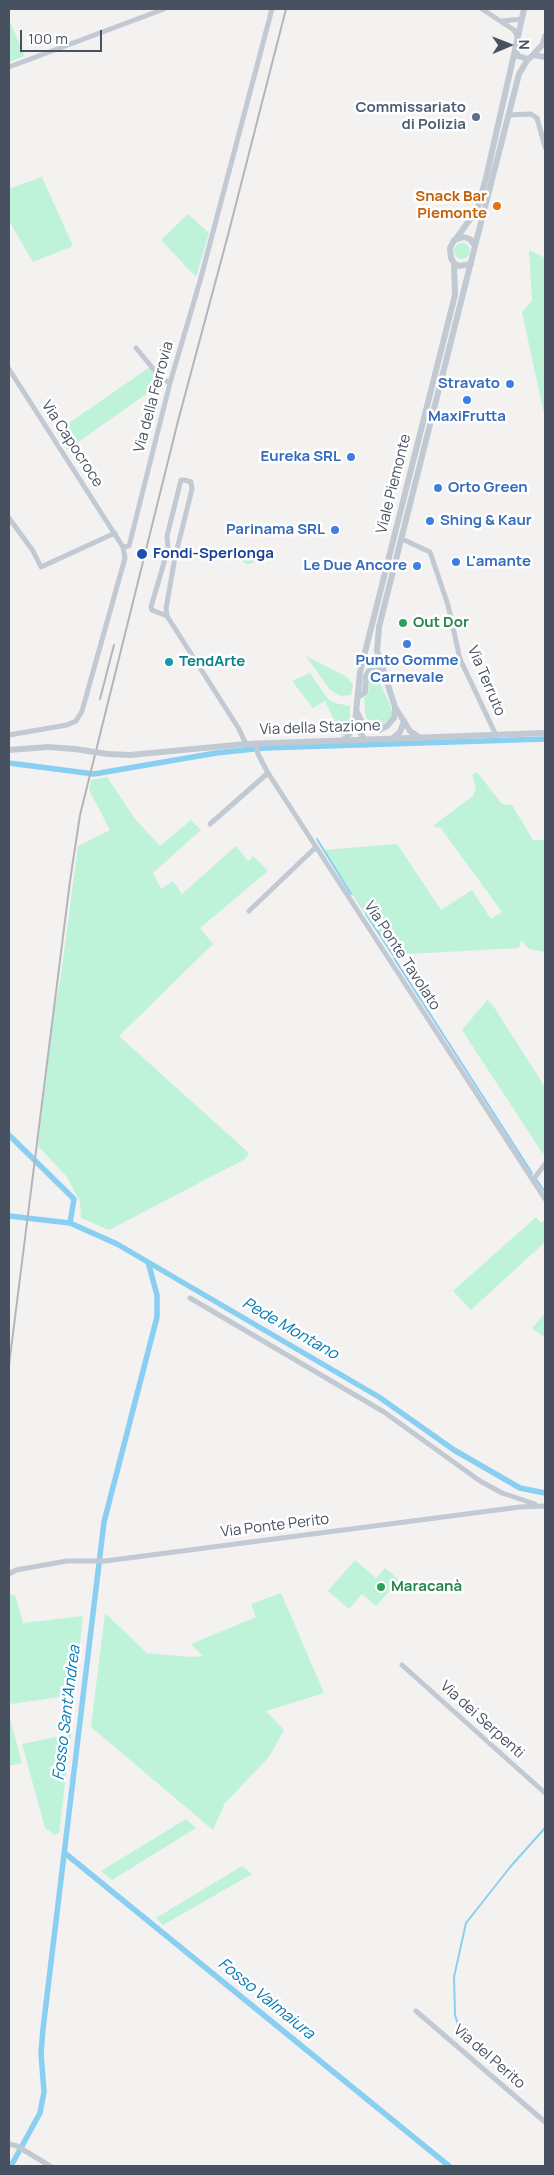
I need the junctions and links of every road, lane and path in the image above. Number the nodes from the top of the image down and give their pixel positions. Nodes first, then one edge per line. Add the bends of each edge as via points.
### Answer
1 (164, 9) edge
2 (272, 9) edge
3 (482, 9) edge
4 (524, 9) edge
5 (522, 18) junction
6 (502, 21) junction
7 (518, 36) junction
8 (545, 36) edge
9 (515, 50) junction
10 (534, 55) junction
11 (545, 57) edge
12 (528, 60) junction
13 (9, 67) edge
14 (508, 115) junction
15 (545, 147) edge
16 (454, 240) junction
17 (475, 246) junction
18 (454, 263) junction
19 (471, 264) junction
20 (136, 348) dead end
21 (9, 368) edge
22 (170, 383) junction
23 (9, 518) edge
24 (115, 532) junction
25 (402, 539) junction
26 (168, 547) junction
27 (123, 548) junction
28 (177, 548) junction
29 (161, 575) junction
30 (171, 577) junction
31 (167, 616) junction
32 (382, 670) junction
33 (358, 697) junction
34 (396, 707) junction
35 (357, 712) junction
36 (404, 721) junction
37 (355, 723) junction
38 (545, 733) edge
39 (9, 735) edge
40 (496, 735) junction
41 (419, 737) junction
42 (392, 738) junction
43 (364, 739) junction
44 (343, 740) junction
45 (246, 744) junction
46 (257, 748) junction
47 (9, 750) edge
48 (268, 773) junction
49 (210, 824) dead end
50 (316, 847) junction
51 (249, 910) dead end
52 (545, 1164) edge
53 (533, 1180) junction
54 (545, 1199) edge
55 (190, 1298) dead end
56 (538, 1505) junction
57 (545, 1506) edge
58 (9, 1574) edge
59 (402, 1665) dead end
60 (545, 1793) edge
61 (416, 2011) dead end
62 (545, 2122) edge
63 (9, 2144) edge
64 (50, 2166) edge

1 - 13 street
2 - 22 street, Via della Ferrovia
3 - 6 street
4 - 5 street
5 - 6 street
5 - 7 street
6 - 7 street
7 - 9 street
8 - 10 street, Viale Piemonte
9 - 12 street via 518,56
9 - 16 street via 477,210
10 - 11 street
10 - 12 street, Viale Piemonte
12 - 14 street, Viale Piemonte via 519,74
14 - 15 street via 531,114 537,118
14 - 17 street, Viale Piemonte
16 - 17 street via 464,237
16 - 18 street, Viale Piemonte via 450,248
17 - 19 street, Viale Piemonte
18 - 19 street via 459,266
18 - 33 street, Viale Piemonte via 455,294 360,672
19 - 25 street, Viale Piemonte
20 - 22 street via 161,378
21 - 24 street, Via Capocroce
22 - 27 street, Via della Ferrovia via 129,546
23 - 24 street via 33,551 40,567
24 - 27 street, Via Capocroce
25 - 32 street, Viale Piemonte via 379,627 377,651
25 - 40 street, Via Terruto via 430,552 448,605 460,659
26 - 28 street
26 - 28 street, Via della Stazione via 167,536 181,480 184,480 191,482 192,489
26 - 29 street, Via della Stazione
27 - 39 street, Via della Ferrovia via 125,558 82,711 76,721
28 - 30 street, Via della Stazione
29 - 30 street
29 - 31 street, Via della Stazione via 151,607
30 - 31 street, Via della Stazione
31 - 45 street, Via della Stazione
32 - 33 street via 369,670 365,692
32 - 34 street, Viale Piemonte
33 - 35 street, Viale Piemonte
34 - 35 street via 394,718 379,730 368,727
34 - 36 street, Viale Piemonte
35 - 37 street, Viale Piemonte
36 - 41 street, Viale Piemonte
36 - 42 street via 400,732
37 - 43 street
37 - 44 street
38 - 40 street, Via della Stazione
40 - 41 street, Via della Stazione
41 - 42 street, Via della Stazione
42 - 43 street, Via della Stazione
43 - 44 street, Via della Stazione
44 - 46 street, Via della Stazione
45 - 46 street, Via della Stazione
45 - 47 street, bridge via 130,755 48,747
46 - 48 street, Via Ponte Tavolato
48 - 49 street
48 - 50 street, Via Ponte Tavolato
50 - 51 street
50 - 53 street, Via Ponte Tavolato
52 - 53 street
53 - 54 street, Via Ponte Tavolato
55 - 56 street via 384,1412 480,1481 502,1493
56 - 57 street, Via Ponte Perito
56 - 58 street, Via Ponte Perito via 104,1561 67,1560
59 - 60 street, Via dei Serpenti
61 - 62 street, Via del Perito
63 - 64 street

